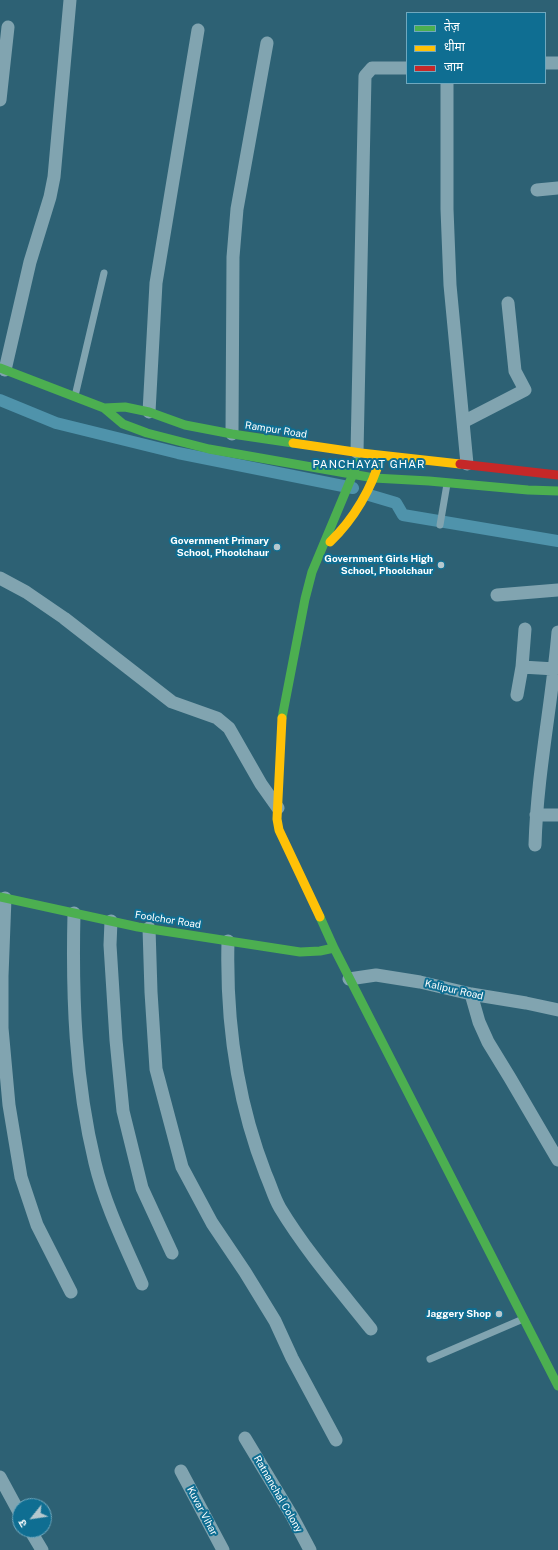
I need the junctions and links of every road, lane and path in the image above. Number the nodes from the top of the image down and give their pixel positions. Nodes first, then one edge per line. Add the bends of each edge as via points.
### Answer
1 (70, 0) edge
2 (8, 27) dead end
3 (198, 30) dead end
4 (267, 43) dead end
5 (546, 63) edge
6 (558, 63) edge
7 (406, 68) edge
8 (447, 84) edge
9 (0, 100) edge
10 (558, 188) edge
11 (537, 190) dead end
12 (104, 273) dead end
13 (508, 303) dead end
14 (3, 369) edge
15 (75, 397) junction
16 (104, 408) junction
17 (149, 412) junction
18 (463, 422) junction
19 (232, 434) junction
20 (359, 453) junction
21 (381, 456) junction
22 (467, 464) junction
23 (352, 474) junction
24 (558, 475) edge
25 (374, 478) junction
26 (447, 483) junction
27 (558, 491) edge
28 (440, 525) dead end
29 (323, 548) junction
30 (0, 578) edge
31 (558, 590) edge
32 (497, 595) dead end
33 (525, 629) dead end
34 (558, 632) edge
35 (522, 667) junction
36 (555, 669) junction
37 (517, 696) dead end
38 (278, 808) junction
39 (536, 815) junction
40 (558, 815) edge
41 (535, 845) dead end
42 (3, 897) edge
43 (74, 913) junction
44 (111, 921) junction
45 (149, 928) junction
46 (228, 941) junction
47 (334, 948) junction
48 (349, 979) junction
49 (471, 994) junction
50 (558, 1010) edge
51 (558, 1160) edge
52 (172, 1253) dead end
53 (142, 1284) dead end
54 (71, 1292) dead end
55 (524, 1319) junction
56 (371, 1329) dead end
57 (430, 1359) dead end
58 (558, 1386) edge
59 (245, 1438) dead end
60 (336, 1440) dead end
61 (181, 1471) dead end
62 (0, 1477) edge
63 (12, 1499) edge
64 (35, 1538) edge
65 (42, 1550) edge
66 (223, 1550) edge
67 (310, 1550) edge

1 - 14 street via 54,177
2 - 9 street
3 - 17 street via 156,283
4 - 19 street via 237,209 233,257
5 - 6 street
7 - 20 street via 372,68 365,76
8 - 18 street via 450,285
10 - 11 street
12 - 15 lane
13 - 18 street via 515,371 525,390
14 - 15 main road, Rampur Road
15 - 16 main road, Rampur Road
16 - 17 main road, Rampur Road via 125,407
16 - 23 main road via 123,424 147,433 209,449
17 - 19 main road, Rampur Road via 185,424
18 - 22 street
19 - 20 main road, Rampur Road
20 - 21 main road, Rampur Road
20 - 23 main road
21 - 22 main road, Rampur Road
21 - 25 main road
22 - 24 main road, Rampur Road
23 - 25 main road
23 - 29 main road
25 - 26 main road
25 - 29 main road via 337,536
26 - 27 main road
26 - 28 lane
29 - 38 main road via 312,572 305,599 281,721
30 - 38 street via 64,618 172,702 217,718 229,728
31 - 32 street
33 - 35 street
34 - 36 street
35 - 36 street
35 - 37 street
36 - 39 street
38 - 47 main road via 279,830
39 - 40 street
39 - 41 street
42 - 43 main road, Foolchor Road
42 - 54 street via 2,1028 9,1105 22,1177 37,1225
43 - 44 main road, Foolchor Road
43 - 53 street via 75,1016 82,1094 95,1164 115,1222
44 - 45 main road, Foolchor Road
44 - 52 street via 116,1040 123,1111 142,1188
45 - 46 main road, Foolchor Road
45 - 60 street via 156,1069 182,1167 212,1223 275,1321
46 - 47 main road, Foolchor Road via 300,952
46 - 56 street via 227,978 235,1064 254,1144 280,1207 314,1257
47 - 48 main road
48 - 49 street, Kalipur Road via 376,975
48 - 55 main road
49 - 50 street, Kalipur Road
49 - 51 street via 488,1042
55 - 57 lane
55 - 58 main road
59 - 67 street, Ratnanchal Colony
61 - 66 street, Kuvar Vihar
62 - 63 street
64 - 65 street

